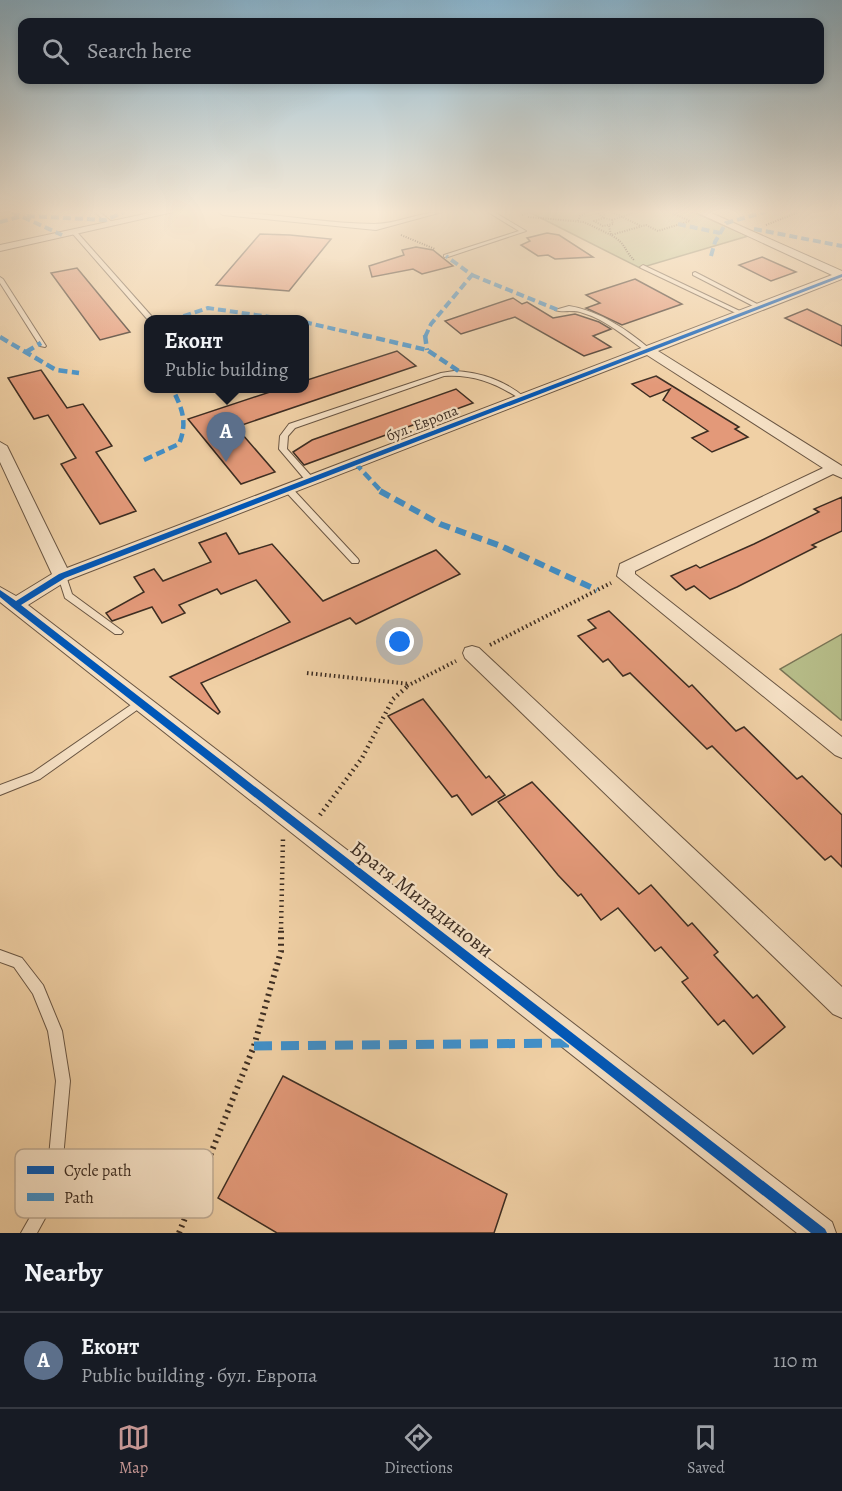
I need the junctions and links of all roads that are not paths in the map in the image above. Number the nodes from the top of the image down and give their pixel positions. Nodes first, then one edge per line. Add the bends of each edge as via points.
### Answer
1 (107, 270) edge
2 (648, 270) edge
3 (695, 274) dead end
4 (842, 275) edge
5 (0, 279) edge
6 (759, 307) junction
7 (558, 310) dead end
8 (742, 314) junction
9 (148, 315) edge
10 (43, 346) dead end
11 (648, 350) junction
12 (522, 398) junction
13 (0, 446) edge
14 (838, 470) edge
15 (310, 480) junction
16 (288, 489) junction
17 (354, 561) dead end
18 (62, 576) junction
19 (8, 599) edge
20 (118, 632) dead end
21 (472, 653) road end
22 (141, 702) junction
23 (842, 749) edge
24 (0, 790) edge
25 (0, 956) edge
26 (842, 1005) edge
27 (57, 1149) edge
28 (37, 1218) edge
29 (28, 1233) edge
30 (822, 1233) edge

1 - 9 lane
2 - 8 lane
3 - 6 lane
4 - 6 street, бул. Европа
5 - 10 lane
6 - 8 street, бул. Европа
7 - 11 lane via 572,307 586,311
8 - 11 street, бул. Европа
11 - 12 street, бул. Европа
11 - 14 street
12 - 15 street, бул. Европа
12 - 15 lane via 500,383 460,372 442,374 292,426 284,436 283,449
13 - 18 street
14 - 23 street via 626,568 626,576
15 - 16 street, бул. Европа
16 - 17 lane
16 - 18 street, бул. Европа
18 - 19 street, бул. Европа
18 - 20 lane via 68,596
19 - 22 street, Братя Миладинови
21 - 26 street
22 - 24 lane via 36,776
22 - 30 street, Братя Миладинови
25 - 27 lane via 18,962 38,990 55,1031 63,1081
28 - 29 lane

